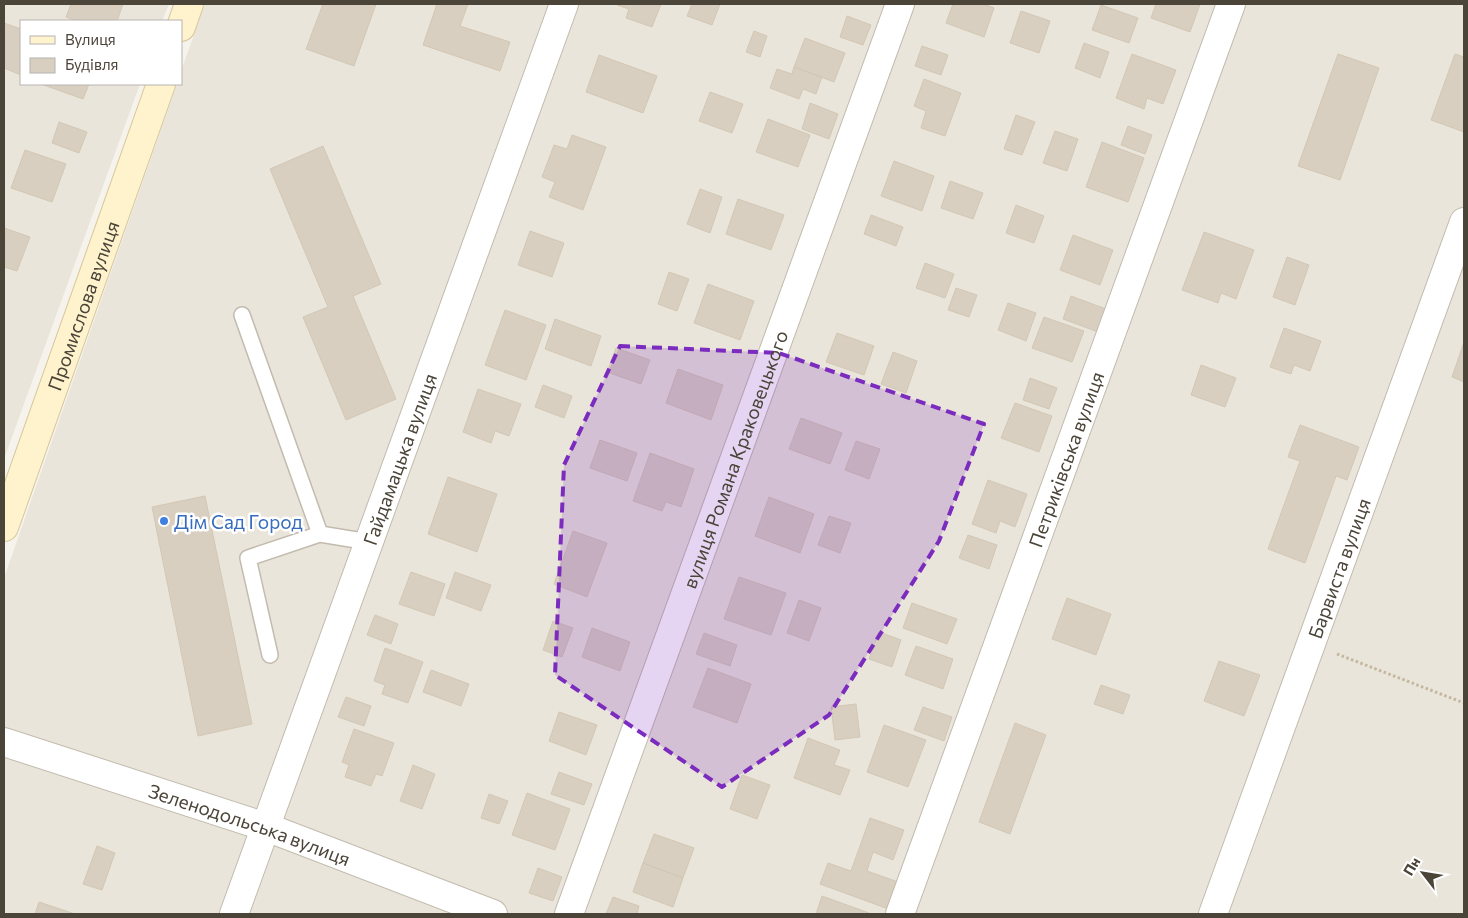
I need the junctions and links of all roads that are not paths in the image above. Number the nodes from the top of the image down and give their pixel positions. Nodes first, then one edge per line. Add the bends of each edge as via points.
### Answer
1 (189, 4) edge
2 (564, 4) edge
3 (900, 4) edge
4 (1231, 4) edge
5 (182, 24) edge
6 (161, 85) edge
7 (1464, 222) edge
8 (242, 315) dead end
9 (4, 527) edge
10 (320, 534) junction
11 (369, 542) junction
12 (270, 654) dead end
13 (4, 742) edge
14 (266, 827) junction
15 (234, 914) edge
16 (492, 914) edge
17 (569, 914) edge
18 (900, 914) edge
19 (1213, 914) edge

1 - 5 street
2 - 11 street, Гайдамацька вулиця
3 - 17 street, вулиця Романа Краковецького
4 - 18 street, Петриківська вулиця
6 - 9 street, Промислова вулиця
7 - 19 street, Барвиста вулиця
8 - 10 lane
10 - 11 lane
10 - 12 lane via 248,558
11 - 14 street, Гайдамацька вулиця
13 - 14 street, Зеленодольська вулиця
14 - 15 street, Гайдамацька вулиця
14 - 16 street, Зеленодольська вулиця

